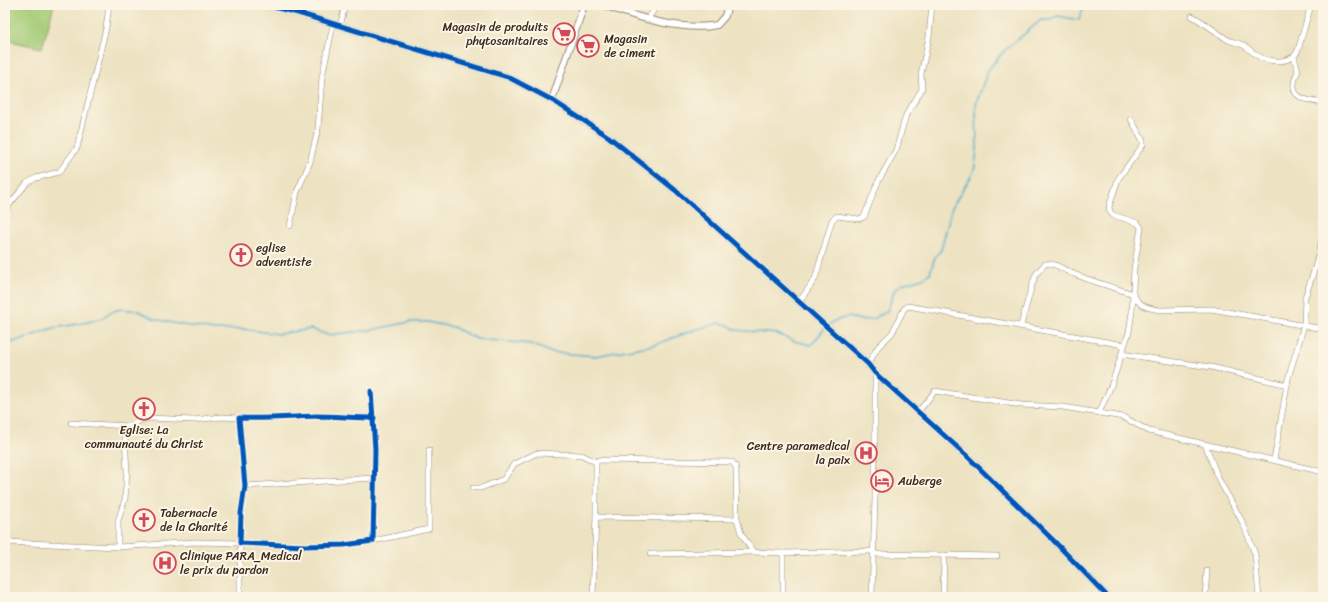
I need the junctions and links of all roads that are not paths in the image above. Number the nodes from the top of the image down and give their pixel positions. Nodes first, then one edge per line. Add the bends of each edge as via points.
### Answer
1 (108, 5) edge
2 (265, 5) edge
3 (345, 5) edge
4 (584, 5) edge
5 (604, 5) edge
6 (657, 5) edge
7 (728, 5) edge
8 (932, 5) edge
9 (1311, 5) edge
10 (288, 8) edge
11 (1192, 16) dead end
12 (648, 19) junction
13 (333, 25) junction
14 (340, 27) junction
15 (1294, 57) junction
16 (552, 100) junction
17 (1323, 103) edge
18 (1131, 119) dead end
19 (5, 210) edge
20 (290, 226) dead end
21 (1323, 234) edge
22 (1133, 294) junction
23 (799, 302) junction
24 (1021, 325) junction
25 (1304, 325) junction
26 (1323, 329) edge
27 (1124, 345) junction
28 (1121, 354) junction
29 (868, 364) junction
30 (875, 373) junction
31 (1287, 385) junction
32 (370, 391) dead end
33 (918, 412) junction
34 (1099, 413) junction
35 (239, 418) junction
36 (374, 418) junction
37 (70, 423) dead end
38 (130, 426) junction
39 (1205, 444) junction
40 (429, 450) dead end
41 (1274, 460) junction
42 (596, 462) junction
43 (1323, 472) edge
44 (374, 478) junction
45 (245, 486) junction
46 (473, 488) dead end
47 (596, 517) junction
48 (737, 520) junction
49 (372, 541) junction
50 (5, 542) edge
51 (240, 543) junction
52 (118, 547) junction
53 (753, 552) junction
54 (874, 552) junction
55 (783, 553) junction
56 (650, 554) dead end
57 (944, 555) junction
58 (997, 556) dead end
59 (1207, 571) dead end
60 (240, 597) edge
61 (596, 597) edge
62 (783, 597) edge
63 (872, 597) edge
64 (943, 597) edge
65 (1108, 597) edge
66 (1205, 597) edge
67 (1260, 597) edge

1 - 19 street via 106,28 78,148 59,172 27,183
2 - 10 street
3 - 14 street
4 - 16 street
5 - 12 street
6 - 12 street
7 - 12 street via 717,25 709,27 688,27
8 - 23 street via 929,37 921,74 922,89 906,116 896,150 878,182 864,217 859,219 837,216 832,220 815,279
9 - 15 street
10 - 13 street
11 - 15 street via 1230,41 1264,58 1277,60
13 - 14 street
13 - 20 street via 322,77 318,129 310,162 297,192
14 - 16 street via 508,77
15 - 17 street via 1298,71 1292,86 1296,93 1305,99
16 - 23 street via 610,137 675,190
18 - 22 street via 1143,145 1118,179 1110,212 1138,223 1140,228
21 - 25 street via 1305,297
22 - 24 street via 1073,274 1054,264 1045,264 1036,274
22 - 25 street via 1137,302 1152,309 1211,309
22 - 27 street via 1131,321
23 - 29 street
24 - 27 street
24 - 29 street via 908,306 892,333 878,347
25 - 26 street
25 - 31 street
27 - 28 street
28 - 31 street via 1211,366
28 - 34 street
29 - 30 street
30 - 33 street
30 - 54 street
31 - 41 street
32 - 36 street via 371,413
33 - 34 street via 933,392 937,391 1013,404
33 - 65 street via 1011,498
34 - 39 street via 1123,417 1149,430
35 - 36 street
35 - 38 street via 150,418
35 - 45 street
36 - 44 street
37 - 38 street
38 - 52 street via 125,438 128,472 125,499 118,521
39 - 41 street
39 - 67 street via 1218,478 1243,523 1255,554
40 - 49 street via 429,529
41 - 43 street
42 - 46 street via 582,455 537,453 514,464 504,479 481,488
42 - 47 street
42 - 48 street via 732,462 736,467
44 - 45 street
44 - 49 street
45 - 51 street
47 - 48 street
47 - 61 street via 593,582 593,594
48 - 53 street via 741,533
49 - 51 street via 305,546
50 - 52 street
51 - 52 street via 194,542
51 - 60 street
53 - 55 street
53 - 56 street
54 - 55 street
54 - 57 street
54 - 63 street
55 - 62 street
57 - 58 street
57 - 64 street
59 - 66 street

